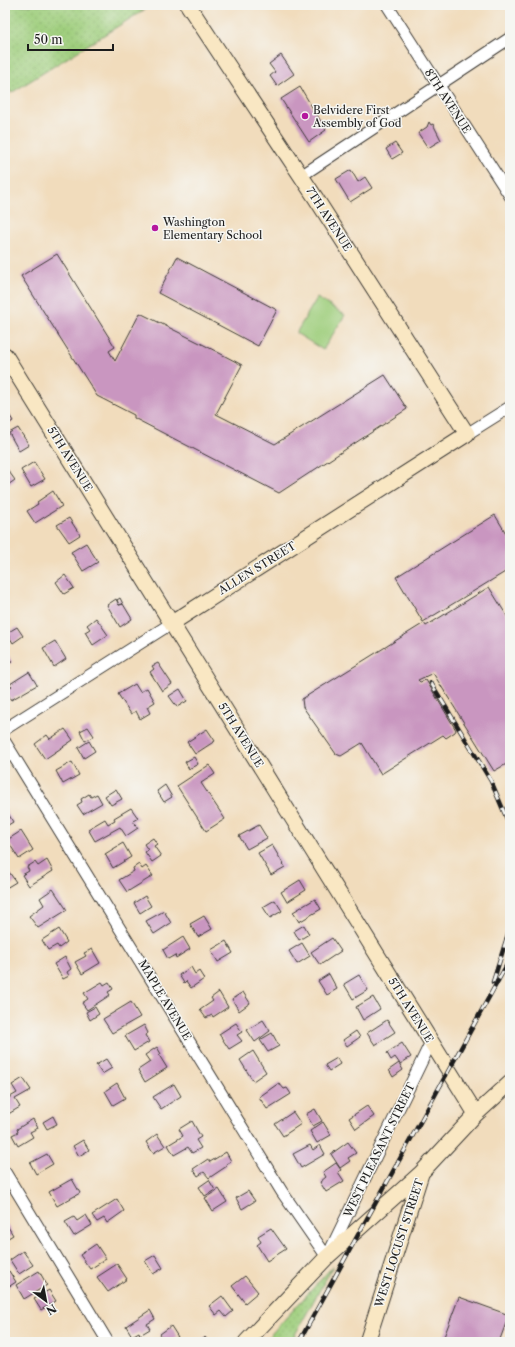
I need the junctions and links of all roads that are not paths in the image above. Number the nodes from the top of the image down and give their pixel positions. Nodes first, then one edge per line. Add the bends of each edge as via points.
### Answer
1 (188, 5) edge
2 (387, 5) edge
3 (510, 38) edge
4 (438, 85) junction
5 (301, 176) junction
6 (510, 196) edge
7 (7, 362) edge
8 (510, 407) edge
9 (468, 434) junction
10 (172, 622) junction
11 (5, 729) edge
12 (5, 742) edge
13 (431, 1042) junction
14 (510, 1083) edge
15 (476, 1114) junction
16 (5, 1172) edge
17 (421, 1173) junction
18 (327, 1257) junction
19 (108, 1342) edge
20 (246, 1342) edge
21 (367, 1342) edge

1 - 5 street, 7TH AVENUE
2 - 4 street, 8TH AVENUE
3 - 4 street
4 - 5 street
4 - 6 street, 8TH AVENUE
5 - 9 street, 7TH AVENUE
7 - 10 street, 5TH AVENUE
8 - 9 street, ALLEN STREET
9 - 10 street, ALLEN STREET
10 - 11 street, ALLEN STREET
10 - 13 street, 5TH AVENUE
12 - 18 street, MAPLE AVENUE via 282,1192
13 - 15 street, 5TH AVENUE
13 - 18 street, WEST PLEASANT STREET
14 - 15 street, WEST LOCUST STREET
15 - 17 street, WEST LOCUST STREET
16 - 19 street
17 - 18 street, WEST PLEASANT STREET
17 - 21 street, WEST LOCUST STREET
18 - 20 street, WEST PLEASANT STREET

